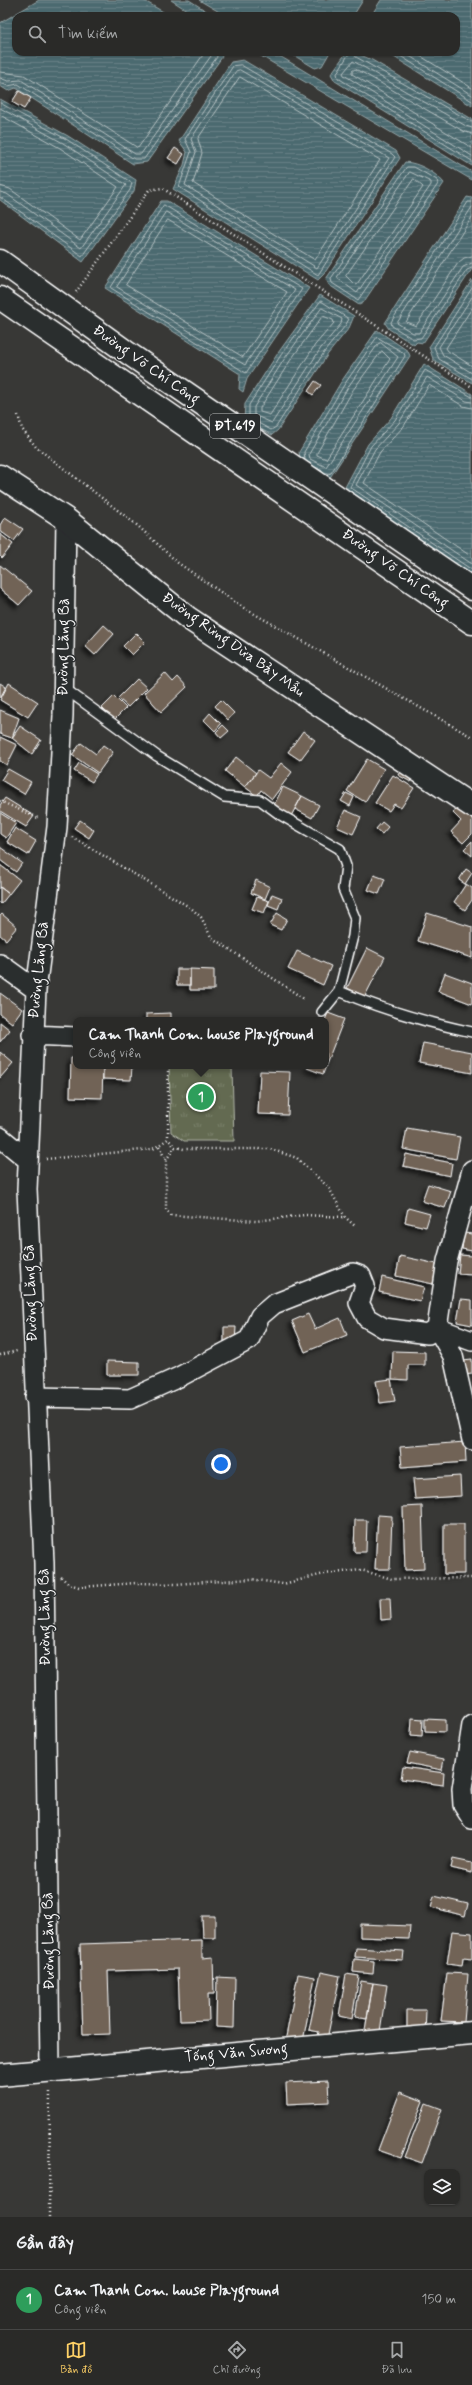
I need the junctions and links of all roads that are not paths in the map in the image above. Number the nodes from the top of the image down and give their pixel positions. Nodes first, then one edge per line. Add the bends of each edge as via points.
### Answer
1 (0, 261) edge
2 (0, 298) edge
3 (0, 476) edge
4 (66, 519) junction
5 (472, 589) edge
6 (472, 623) edge
7 (62, 687) junction
8 (472, 806) edge
9 (0, 964) edge
10 (36, 990) junction
11 (339, 991) junction
12 (322, 1012) dead end
13 (472, 1032) edge
14 (32, 1035) junction
15 (73, 1037) edge
16 (0, 1137) edge
17 (28, 1160) junction
18 (472, 1170) edge
19 (437, 1328) junction
20 (472, 1341) edge
21 (35, 1397) junction
22 (472, 1440) edge
23 (472, 1725) edge
24 (472, 1819) edge
25 (472, 2033) edge
26 (50, 2069) junction
27 (0, 2075) edge

1 - 5 main road, Đường Võ Chí Công / ĐT.619
2 - 6 main road, Đường Võ Chí Công / ĐT.619
3 - 4 main road, Đường Rừng Dừa Bảy Mẫu
4 - 7 street, Đường Lăng Bà
4 - 8 main road, Đường Rừng Dừa Bảy Mẫu via 188,618
7 - 10 street, Đường Lăng Bà via 63,715 56,827
7 - 11 lane via 157,756 224,797 260,800 278,814 340,849 346,866 343,890 355,918
9 - 10 street
10 - 14 street, Đường Lăng Bà
11 - 12 lane
11 - 13 lane via 419,1021
14 - 15 street
14 - 17 street, Đường Lăng Bà
16 - 17 street
17 - 21 street, Đường Lăng Bà
18 - 19 street via 447,1261
19 - 20 street
19 - 21 street via 428,1334 384,1328 367,1318 359,1303 365,1286 361,1276 353,1272 274,1304 260,1316 249,1340 179,1377 130,1399
19 - 22 street via 453,1356
21 - 26 street, Đường Lăng Bà via 44,1563
23 - 24 street via 462,1789 463,1805
25 - 26 main road, Tống Văn Sương
26 - 27 main road, Tống Văn Sương

